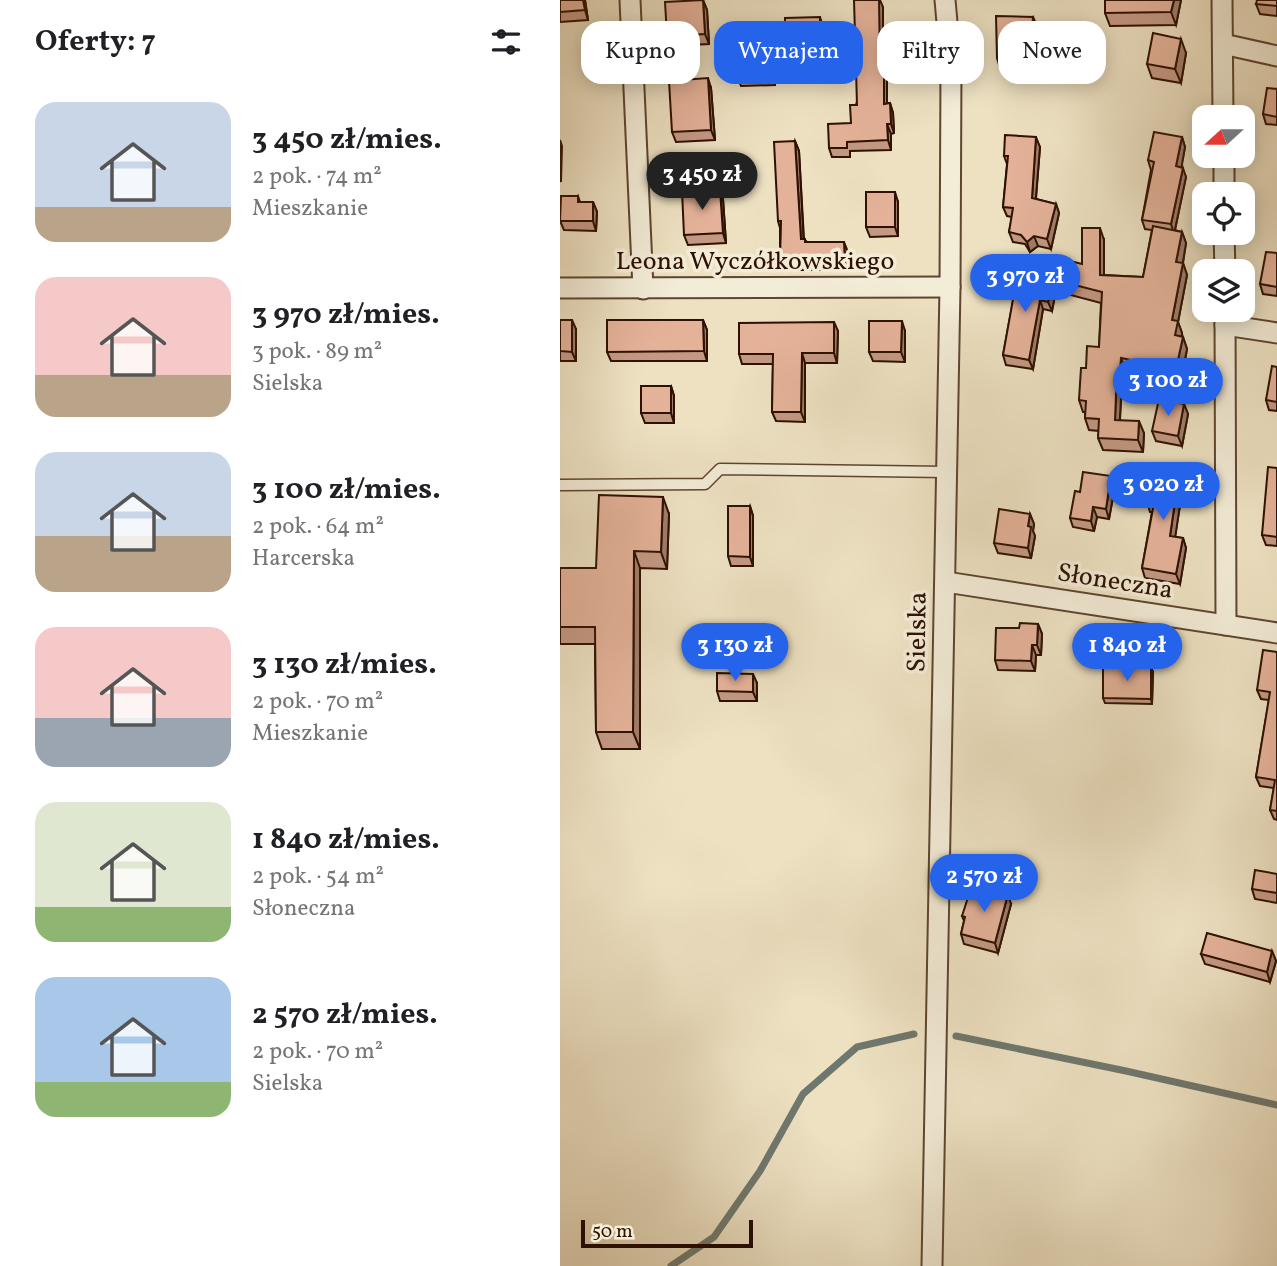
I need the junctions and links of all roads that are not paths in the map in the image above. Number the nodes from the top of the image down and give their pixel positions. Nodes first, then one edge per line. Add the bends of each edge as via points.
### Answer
1 (630, 0) edge
2 (945, 0) edge
3 (1222, 0) edge
4 (1223, 44) junction
5 (1277, 56) edge
6 (1223, 105) edge
7 (950, 287) junction
8 (560, 288) edge
9 (643, 289) junction
10 (1225, 322) edge
11 (1241, 322) edge
12 (1277, 333) edge
13 (947, 472) junction
14 (560, 485) edge
15 (946, 582) junction
16 (1226, 625) junction
17 (1277, 633) edge
18 (932, 1266) edge

1 - 9 street
2 - 7 street, Sielska via 951,67
3 - 4 street
4 - 5 street
4 - 6 street
7 - 9 street, Leona Wyczółkowskiego
7 - 13 street, Sielska
8 - 9 street, Leona Wyczółkowskiego
10 - 16 street
11 - 12 street
13 - 14 lane via 720,469 705,484
13 - 15 street, Sielska
15 - 16 street, Słoneczna
15 - 18 street, Sielska
16 - 17 street, Słoneczna

